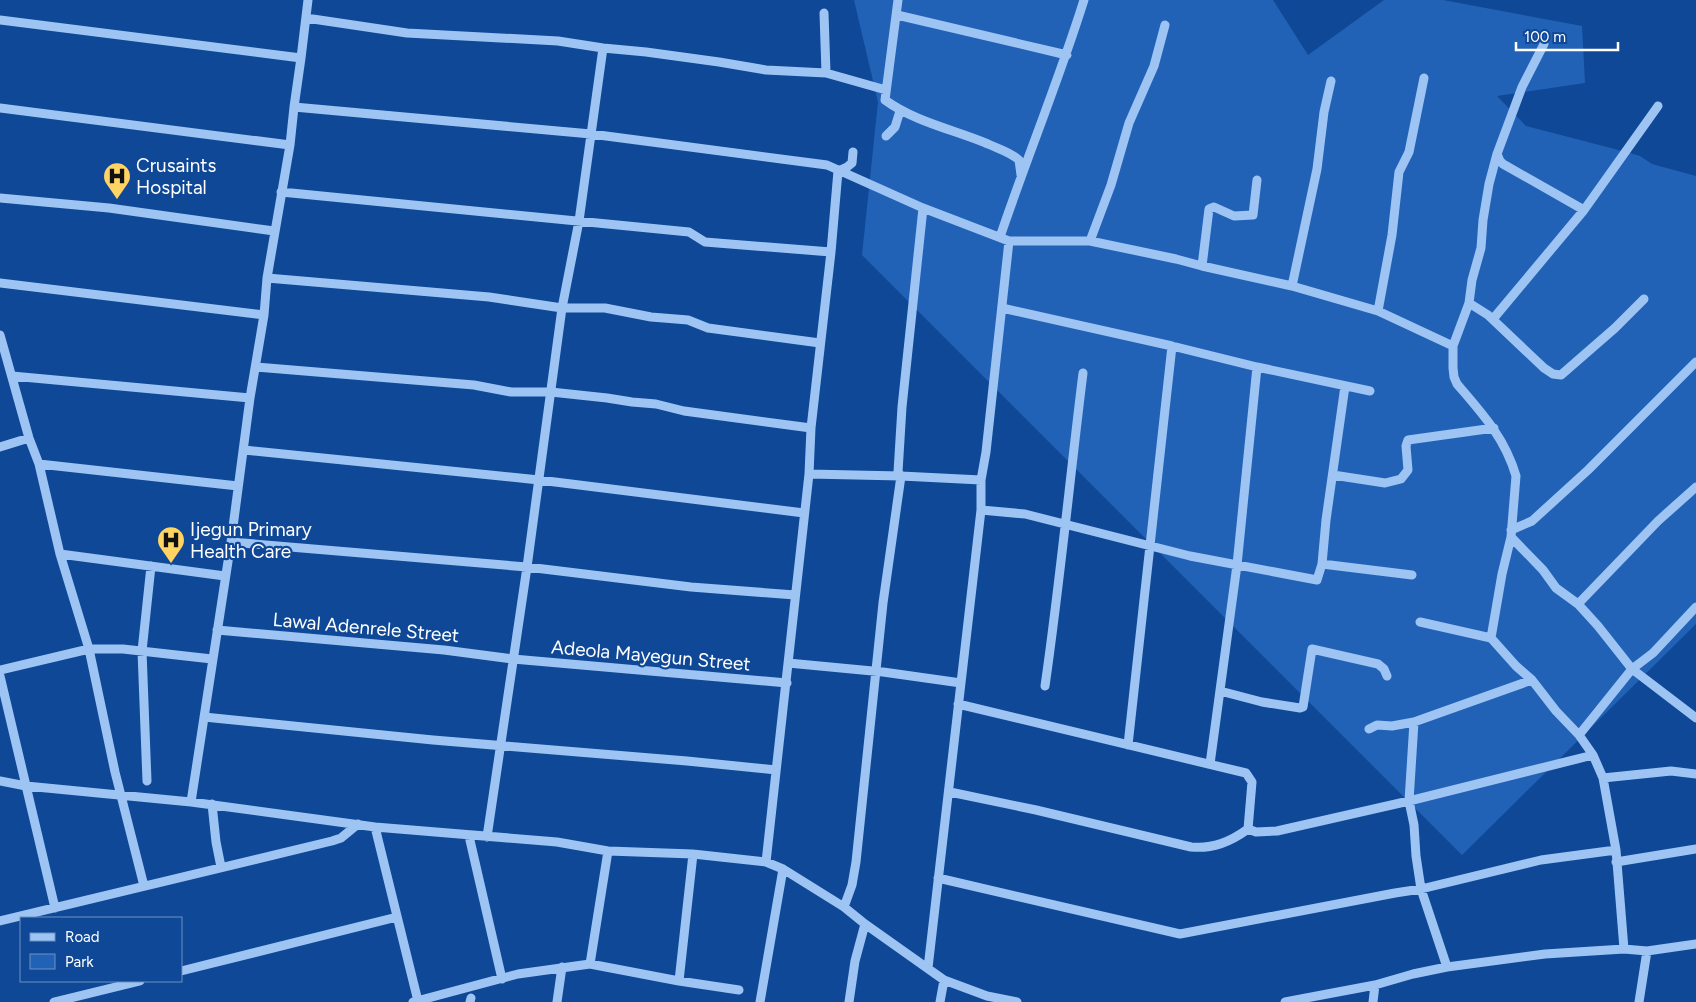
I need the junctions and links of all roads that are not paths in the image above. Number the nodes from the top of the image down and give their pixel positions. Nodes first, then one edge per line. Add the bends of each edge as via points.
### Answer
1 (308, 0) edge
2 (898, 0) edge
3 (1084, 0) edge
4 (824, 13) dead end
5 (897, 15) junction
6 (306, 18) junction
7 (0, 20) edge
8 (1164, 25) dead end
9 (1544, 44) dead end
10 (603, 48) junction
11 (1067, 56) junction
12 (301, 58) junction
13 (826, 73) junction
14 (1424, 78) dead end
15 (1331, 81) dead end
16 (886, 90) junction
17 (1658, 106) dead end
18 (294, 107) junction
19 (0, 108) edge
20 (900, 111) junction
21 (591, 134) junction
22 (886, 136) dead end
23 (290, 145) junction
24 (853, 152) dead end
25 (1497, 154) junction
26 (838, 170) junction
27 (1021, 175) junction
28 (1257, 180) dead end
29 (281, 192) junction
30 (0, 198) edge
31 (923, 208) junction
32 (1584, 210) junction
33 (579, 220) junction
34 (274, 230) junction
35 (1005, 239) junction
36 (1090, 241) junction
37 (831, 252) junction
38 (1202, 266) junction
39 (267, 278) junction
40 (0, 283) edge
41 (1292, 286) junction
42 (1644, 299) dead end
43 (1469, 304) junction
44 (562, 308) junction
45 (1002, 308) junction
46 (1378, 311) junction
47 (264, 315) junction
48 (1492, 318) junction
49 (0, 335) edge
50 (820, 343) junction
51 (1172, 346) junction
52 (1453, 346) junction
53 (3, 356) edge
54 (1696, 362) edge
55 (256, 367) junction
56 (1257, 367) junction
57 (1083, 373) dead end
58 (12, 376) junction
59 (1345, 386) junction
60 (1370, 391) dead end
61 (550, 392) junction
62 (250, 398) junction
63 (811, 428) junction
64 (1494, 428) junction
65 (29, 438) junction
66 (0, 447) edge
67 (244, 450) junction
68 (39, 464) junction
69 (809, 474) junction
70 (1332, 475) junction
71 (900, 476) junction
72 (539, 480) junction
73 (981, 480) junction
74 (238, 486) junction
75 (1696, 487) edge
76 (981, 510) junction
77 (804, 513) junction
78 (1064, 524) junction
79 (1511, 534) junction
80 (230, 542) junction
81 (1149, 546) junction
82 (60, 554) junction
83 (1322, 564) junction
84 (1236, 565) junction
85 (151, 566) junction
86 (526, 567) junction
87 (1412, 575) dead end
88 (225, 576) junction
89 (795, 595) junction
90 (1578, 604) junction
91 (1695, 610) edge
92 (1420, 622) dead end
93 (217, 630) junction
94 (1491, 638) junction
95 (89, 649) junction
96 (142, 651) junction
97 (212, 659) junction
98 (512, 659) junction
99 (788, 663) junction
100 (0, 670) edge
101 (1632, 670) junction
102 (876, 671) junction
103 (0, 676) edge
104 (1387, 676) dead end
105 (1532, 680) junction
106 (786, 683) junction
107 (961, 683) junction
108 (1045, 686) dead end
109 (1220, 691) junction
110 (958, 704) junction
111 (204, 717) junction
112 (1696, 718) edge
113 (1414, 722) junction
114 (1369, 728) dead end
115 (1578, 735) junction
116 (500, 745) junction
117 (1128, 745) junction
118 (1593, 756) junction
119 (1210, 764) junction
120 (776, 770) junction
121 (1696, 774) edge
122 (1603, 778) junction
123 (0, 781) edge
124 (147, 781) dead end
125 (26, 786) junction
126 (950, 792) junction
127 (121, 794) junction
128 (1409, 800) junction
129 (192, 802) junction
130 (212, 804) junction
131 (358, 824) junction
132 (375, 827) junction
133 (1248, 829) junction
134 (469, 836) junction
135 (487, 837) junction
136 (1696, 849) edge
137 (1616, 850) junction
138 (608, 851) junction
139 (693, 854) junction
140 (766, 862) junction
141 (1616, 862) junction
142 (221, 867) junction
143 (783, 869) junction
144 (938, 878) junction
145 (144, 886) junction
146 (1421, 889) junction
147 (844, 907) junction
148 (55, 908) junction
149 (397, 917) junction
150 (0, 921) edge
151 (865, 924) junction
152 (1696, 944) edge
153 (1624, 949) junction
154 (1647, 951) junction
155 (590, 964) junction
156 (562, 967) junction
157 (1446, 967) junction
158 (928, 968) junction
159 (182, 970) edge
160 (502, 979) junction
161 (944, 980) junction
162 (679, 981) junction
163 (136, 982) edge
164 (1375, 985) junction
165 (739, 990) dead end
166 (415, 1001) edge
167 (54, 1002) edge
168 (557, 1002) edge
169 (760, 1002) edge
170 (849, 1002) edge
171 (940, 1002) edge
172 (1017, 1002) edge
173 (1285, 1002) edge
174 (1373, 1002) edge
175 (1639, 1002) edge

1 - 6 street
2 - 5 street
3 - 11 street
4 - 13 street
5 - 11 street
5 - 16 street
6 - 10 street via 408,33 558,41
6 - 12 street
7 - 12 street
8 - 36 street via 1154,66 1129,124
9 - 25 street via 1522,87
10 - 13 street via 766,70
10 - 21 street
11 - 27 street
12 - 18 street
13 - 16 street
14 - 46 street via 1409,152 1399,172
15 - 41 street via 1317,169
16 - 20 street via 885,100
17 - 32 street
18 - 21 street
18 - 23 street
19 - 23 street
20 - 22 street via 895,127
20 - 27 street via 1012,154 1019,160
21 - 26 street via 812,162
21 - 33 street
23 - 29 street
24 - 26 street via 852,163
25 - 32 street via 1504,164
25 - 43 street
26 - 31 street
26 - 37 street
27 - 35 street
28 - 38 street via 1253,215 1234,216 1214,206 1209,209
29 - 33 street
29 - 34 street
30 - 34 street via 109,208
31 - 35 street
31 - 71 street via 902,407
32 - 48 street
33 - 37 street via 689,232 705,242
33 - 44 street
34 - 39 street
35 - 36 street
35 - 45 street
36 - 38 street
37 - 50 street
38 - 41 street
39 - 44 street via 489,297
39 - 47 street
40 - 47 street
41 - 46 street
42 - 48 street via 1561,375 1544,368
43 - 48 street
43 - 52 street
44 - 50 street via 605,308 688,320 708,328
44 - 61 street
45 - 51 street
45 - 73 street
46 - 52 street
47 - 55 street
49 - 53 street
50 - 63 street
51 - 56 street
51 - 81 street
52 - 64 street via 1457,384
53 - 58 street
54 - 79 street via 1588,470 1532,521
55 - 61 street via 474,385 512,392
55 - 62 street
56 - 59 street
56 - 84 street
57 - 78 street
58 - 62 street
58 - 65 street
59 - 60 street
59 - 70 street
61 - 63 street via 656,404 684,411
61 - 72 street
62 - 67 street
63 - 69 street
64 - 70 street via 1408,440 1408,470 1400,479 1385,483
64 - 79 street via 1516,476
65 - 66 street
65 - 68 street
67 - 72 street
67 - 74 street
68 - 74 street
68 - 82 street
69 - 71 street
69 - 77 street
70 - 83 street
71 - 73 street
71 - 102 street
72 - 77 street
72 - 86 street
73 - 76 street
74 - 80 street
75 - 90 street via 1658,521
76 - 78 street via 1025,514
76 - 107 street
77 - 89 street
78 - 81 street
78 - 108 street
79 - 90 street via 1556,588
79 - 94 street
80 - 86 street
80 - 88 street
81 - 84 street
81 - 117 street
82 - 85 street
82 - 95 street
83 - 84 street via 1317,580
83 - 87 street
84 - 109 street
85 - 88 street
85 - 96 street
86 - 89 street via 691,587
86 - 98 street
88 - 93 street
89 - 99 street
90 - 101 street
91 - 101 street
92 - 94 street
93 - 97 street
93 - 98 street, Lawal Adenrele Street
94 - 105 street
95 - 96 street
95 - 100 street
95 - 127 street
96 - 97 street
96 - 124 street
97 - 111 street
98 - 106 street, Adeola Mayegun Street
98 - 116 street
99 - 102 street
99 - 106 street
101 - 112 street
101 - 115 street
102 - 107 street
102 - 147 street via 856,862
103 - 125 street
104 - 109 street via 1378,664 1312,650 1303,707 1262,702
105 - 113 street
105 - 115 street
106 - 120 street
107 - 110 street
109 - 119 street
110 - 117 street
110 - 126 street
111 - 116 street
111 - 129 street
113 - 114 street
113 - 128 street
115 - 118 street
116 - 120 street
116 - 135 street
117 - 119 street
118 - 122 street
118 - 128 street
119 - 133 street via 1246,774 1252,782
120 - 140 street
121 - 122 street via 1671,771
122 - 137 street
123 - 125 street
125 - 127 street
125 - 148 street
126 - 133 street via 1191,848 1205,849 1226,843
126 - 144 street
127 - 129 street
127 - 145 street
128 - 133 street via 1277,830 1256,832
128 - 146 street
129 - 130 street
130 - 131 street
130 - 142 street
131 - 132 street
131 - 142 street via 332,841
132 - 134 street
132 - 149 street
134 - 135 street
134 - 160 street
135 - 138 street via 557,842
136 - 141 street
137 - 141 street
137 - 146 street via 1541,860
138 - 139 street
138 - 155 street
139 - 140 street
139 - 162 street
140 - 143 street
141 - 153 street
142 - 145 street
143 - 147 street
143 - 169 street
144 - 146 street via 1180,934
144 - 158 street
145 - 148 street
146 - 157 street
147 - 151 street
148 - 150 street
149 - 159 street
149 - 166 street
151 - 158 street
151 - 170 street
152 - 154 street
153 - 154 street
153 - 157 street via 1545,954
154 - 175 street
155 - 156 street
155 - 162 street
156 - 160 street
156 - 168 street
157 - 164 street
158 - 161 street
160 - 166 street
161 - 171 street
161 - 172 street via 967,990
162 - 165 street
163 - 167 street
164 - 173 street
164 - 174 street

